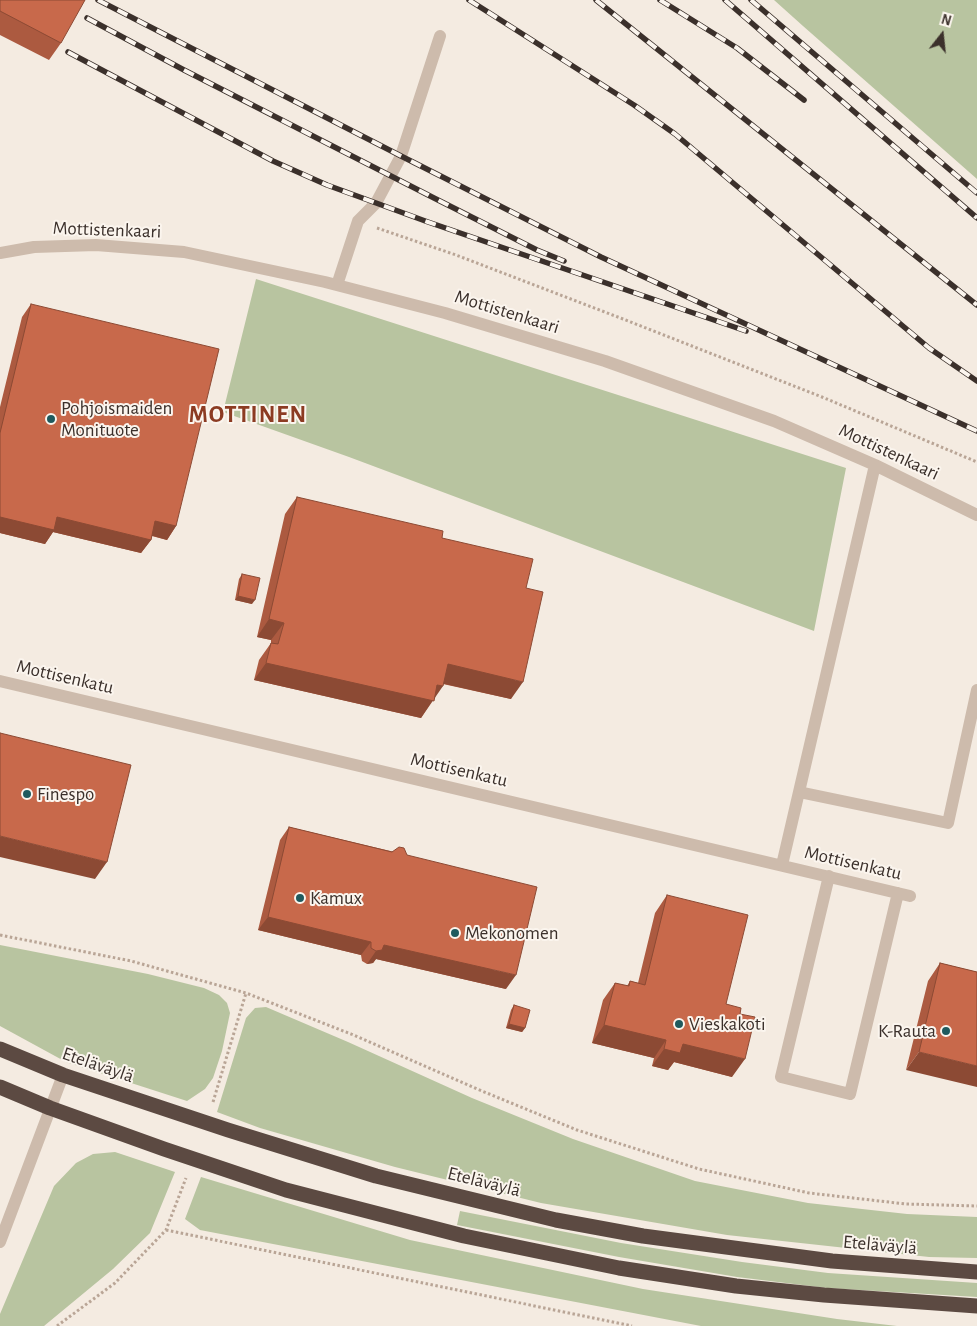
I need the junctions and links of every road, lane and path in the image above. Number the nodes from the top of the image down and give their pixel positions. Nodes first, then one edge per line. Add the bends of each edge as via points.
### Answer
1 (440, 36) dead end
2 (358, 222) junction
3 (0, 253) edge
4 (337, 285) junction
5 (977, 462) edge
6 (875, 465) junction
7 (977, 515) edge
8 (0, 681) edge
9 (977, 690) edge
10 (799, 792) junction
11 (782, 866) junction
12 (829, 876) junction
13 (0, 935) edge
14 (246, 993) junction
15 (0, 1049) edge
16 (63, 1075) junction
17 (0, 1087) edge
18 (213, 1102) dead end
19 (50, 1108) junction
20 (186, 1178) dead end
21 (977, 1206) edge
22 (166, 1230) junction
23 (0, 1242) edge
24 (977, 1272) edge
25 (977, 1306) edge
26 (56, 1326) edge
27 (632, 1326) edge

1 - 2 street via 401,156 376,203
2 - 4 street
2 - 5 path via 456,255 623,319
3 - 4 street, Mottistenkaari via 34,247 96,245 184,252
4 - 6 street, Mottistenkaari via 604,360 774,422
6 - 7 street, Mottistenkaari
6 - 10 street
8 - 11 street, Mottisenkatu
9 - 10 street via 948,823
10 - 11 street
11 - 12 street, Mottisenkatu
12 - 12 street, Mottisenkatu via 904,894 850,1094 781,1077
13 - 14 path via 131,960
14 - 18 path
14 - 21 path via 577,1130 699,1169 809,1193 906,1204
15 - 16 highway, Eteläväylä
16 - 19 street
16 - 24 highway, Eteläväylä via 376,1176 556,1220 786,1256
17 - 19 highway
19 - 23 street
19 - 25 highway via 286,1190 464,1236 619,1268 736,1286
20 - 22 path
22 - 26 path via 115,1283
22 - 27 path

